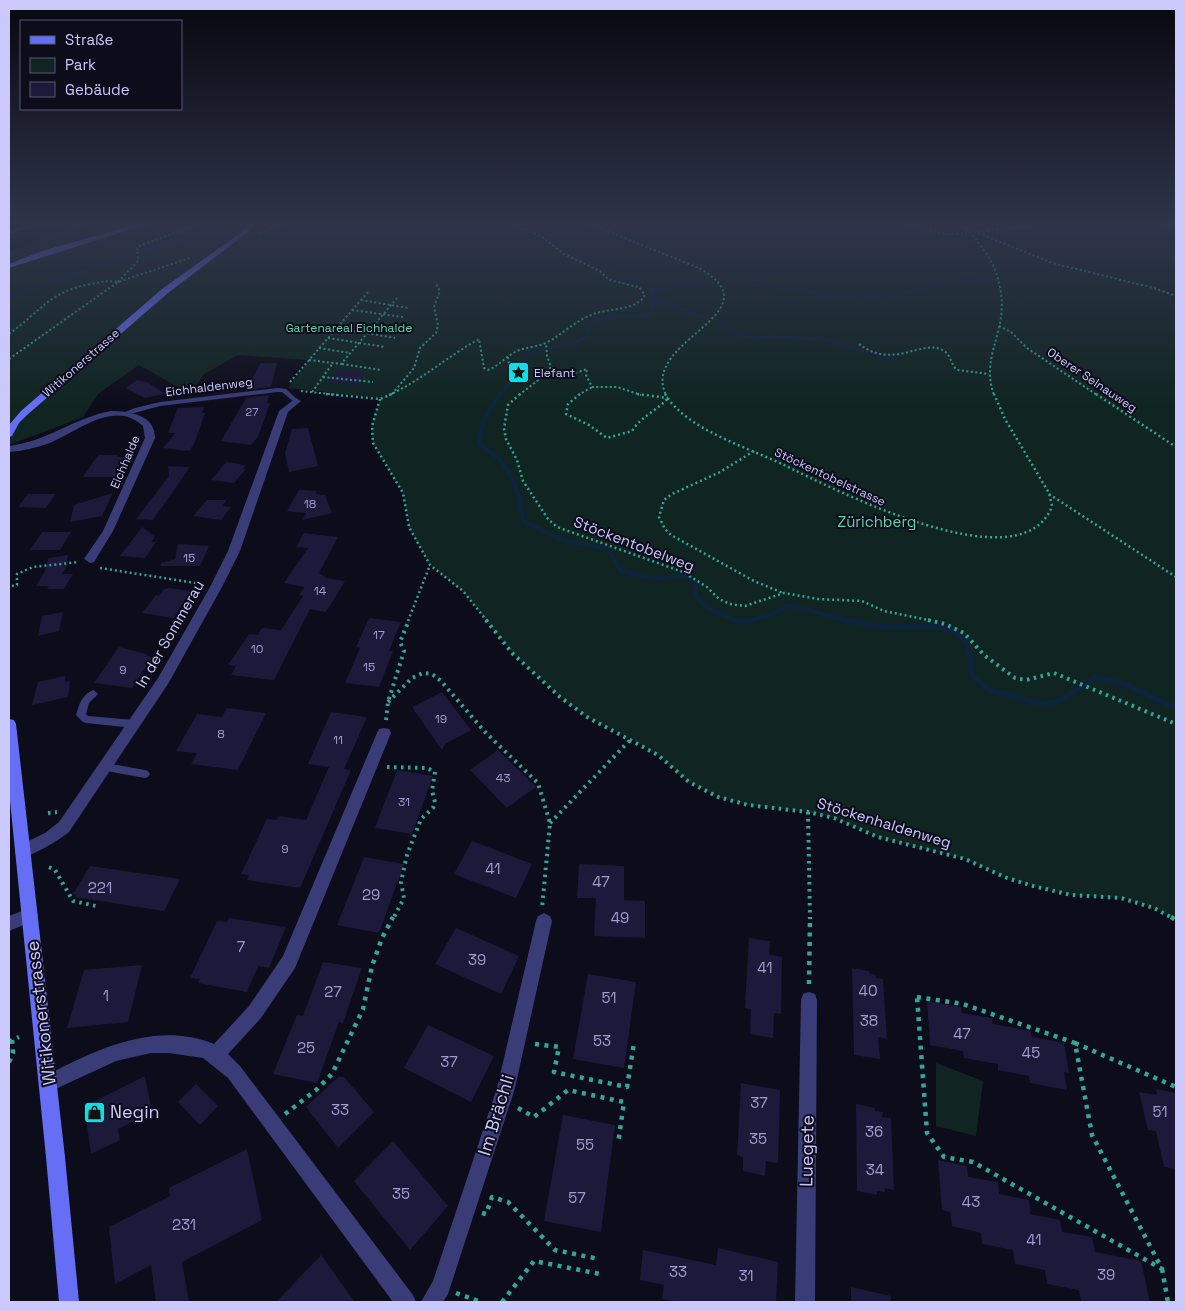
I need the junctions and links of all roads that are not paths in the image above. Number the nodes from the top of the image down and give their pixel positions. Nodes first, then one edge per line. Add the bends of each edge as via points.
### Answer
1 (174, 284) edge
2 (284, 390) joint
3 (296, 401) joint
4 (123, 414) junction
5 (9, 434) edge
6 (9, 449) edge
7 (90, 559) road end
8 (93, 694) dead end
9 (9, 724) edge
10 (134, 724) junction
11 (384, 733) road end
12 (106, 767) junction
13 (145, 774) dead end
14 (23, 851) junction
15 (30, 915) junction
16 (544, 921) road end
17 (9, 924) edge
18 (809, 1000) road end
19 (216, 1055) junction
20 (49, 1083) junction
21 (436, 1295) edge
22 (69, 1302) edge
23 (406, 1302) edge
24 (805, 1302) edge

1 - 5 main road, Witikonerstrasse via 43,396 16,422
2 - 3 lane
2 - 4 lane, Eichhaldenweg via 160,404
3 - 10 street, In der Sommerau via 284,411 234,551 163,681
4 - 6 street, Eichhalde via 90,418 42,442
4 - 7 street, Eichhalde via 148,424 150,438 108,531
8 - 10 lane via 83,704 81,715 86,719
9 - 14 main road, Witikonerstrasse
10 - 12 street, In der Sommerau
11 - 19 street via 289,962 255,1012
12 - 13 lane
12 - 14 street, In der Sommerau via 64,827
14 - 15 main road, Witikonerstrasse
15 - 17 street
15 - 20 main road, Witikonerstrasse
16 - 21 street, Im Brächli via 506,1088
18 - 24 street, Luegete
19 - 20 street via 180,1044 151,1044 96,1059
19 - 23 street via 234,1072
20 - 22 main road, Witikonerstrasse

